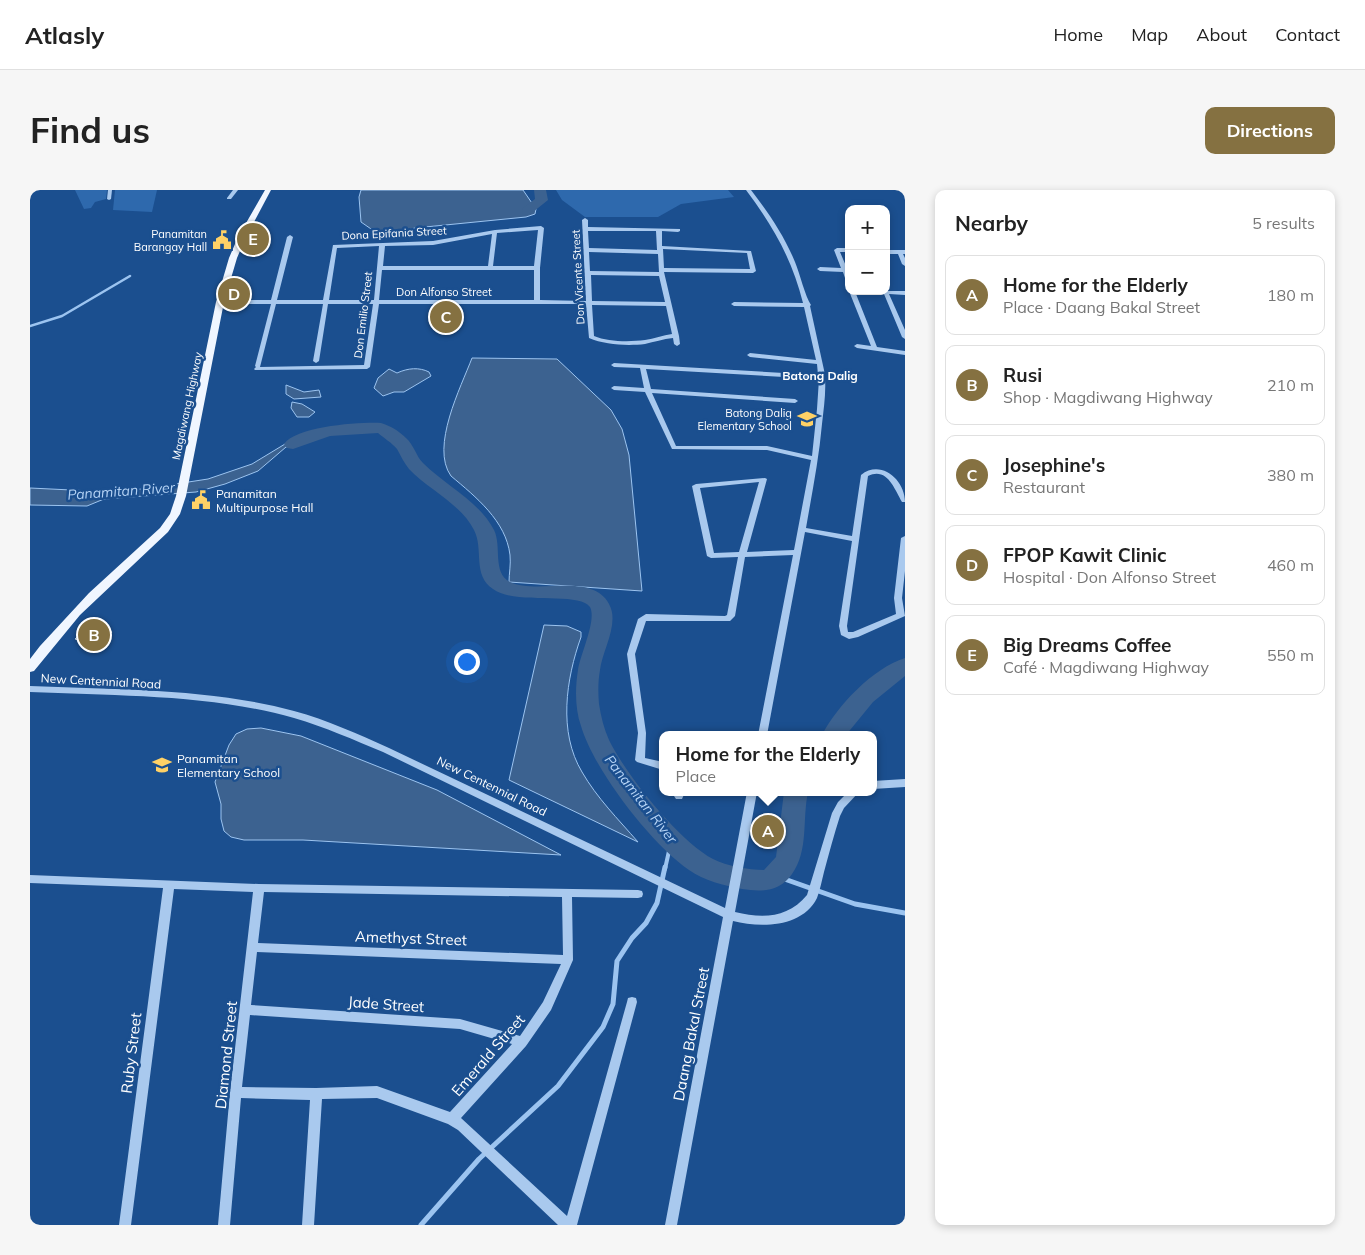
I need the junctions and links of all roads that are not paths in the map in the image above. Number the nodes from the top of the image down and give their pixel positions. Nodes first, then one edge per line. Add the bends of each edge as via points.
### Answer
1 (110, 190) edge
2 (236, 190) edge
3 (268, 190) edge
4 (748, 190) edge
5 (229, 198) dead end
6 (109, 199) dead end
7 (585, 220) dead end
8 (586, 229) junction
9 (659, 230) junction
10 (678, 230) dead end
11 (495, 232) junction
12 (290, 237) dead end
13 (382, 246) junction
14 (660, 249) junction
15 (587, 250) junction
16 (845, 250) edge
17 (902, 252) edge
18 (905, 264) edge
19 (379, 268) junction
20 (490, 268) junction
21 (537, 268) junction
22 (820, 269) dead end
23 (844, 270) joint
24 (662, 272) junction
25 (587, 273) junction
26 (890, 292) edge
27 (905, 293) edge
28 (854, 295) edge
29 (887, 295) edge
30 (220, 302) junction
31 (275, 302) junction
32 (326, 302) junction
33 (376, 302) junction
34 (537, 302) junction
35 (589, 303) junction
36 (668, 304) junction
37 (734, 304) dead end
38 (808, 305) junction
39 (676, 336) junction
40 (905, 337) edge
41 (677, 344) dead end
42 (856, 346) dead end
43 (875, 349) junction
44 (905, 353) edge
45 (750, 355) dead end
46 (316, 361) dead end
47 (818, 362) junction
48 (614, 364) dead end
49 (644, 367) junction
50 (822, 377) junction
51 (614, 388) dead end
52 (648, 391) junction
53 (795, 401) dead end
54 (815, 459) junction
55 (905, 500) edge
56 (801, 529) junction
57 (905, 538) edge
58 (856, 539) junction
59 (796, 552) junction
60 (742, 555) junction
61 (902, 614) edge
62 (30, 668) edge
63 (30, 689) edge
64 (763, 731) edge
65 (659, 765) edge
66 (905, 783) edge
67 (877, 785) edge
68 (751, 796) edge
69 (850, 796) edge
70 (30, 879) edge
71 (169, 885) junction
72 (259, 888) junction
73 (567, 894) junction
74 (638, 894) dead end
75 (730, 915) junction
76 (253, 947) junction
77 (568, 960) junction
78 (632, 1002) dead end
79 (246, 1010) junction
80 (522, 1042) junction
81 (236, 1092) junction
82 (316, 1094) junction
83 (456, 1122) junction
84 (511, 1174) joint
85 (125, 1225) edge
86 (224, 1225) edge
87 (308, 1225) edge
88 (567, 1225) edge
89 (571, 1225) edge
90 (671, 1225) edge

1 - 6 street
2 - 5 street
3 - 30 main road, Magdiwang Highway via 242,237
4 - 38 street via 786,244
7 - 8 street, Don Vicente Street
8 - 9 street
8 - 15 street, Don Vicente Street
9 - 10 street
9 - 14 street
11 - 13 street, Dona Epifania Street via 433,243
11 - 20 street
11 - 21 street, Dona Epifania Street via 541,228
12 - 31 street, Don Emilio Street
13 - 19 street, Don Emilio Street
13 - 32 street, Dona Epifania Street via 335,246
14 - 15 street
14 - 24 street
14 - 24 street via 749,252 753,271
15 - 25 street, Don Vicente Street
16 - 23 street via 837,250
17 - 18 street
19 - 20 street
19 - 33 street, Don Emilio Street
20 - 21 street
21 - 34 street
22 - 23 street
24 - 25 street
24 - 36 street
25 - 35 street, Don Vicente Street
26 - 27 street
28 - 43 street
29 - 40 street
30 - 31 street, Don Alfonso Street
30 - 62 main road, Magdiwang Highway via 175,514 168,526 77,611
31 - 32 street, Don Alfonso Street
31 - 33 street, Don Emilio Street via 257,368 366,367
32 - 33 street, Don Alfonso Street
32 - 46 street, Dona Epifania Street
33 - 34 street, Don Alfonso Street
34 - 35 street, Don Alfonso Street
35 - 36 street, Don Alfonso Street
35 - 39 street, Don Vicente Street via 591,337 595,339 644,342
36 - 39 street
37 - 38 street
38 - 47 street
39 - 41 street
42 - 43 street
43 - 44 street
45 - 47 street
47 - 50 street
48 - 49 street
49 - 50 street
49 - 52 street
50 - 54 street
51 - 52 street
52 - 53 street
52 - 54 street via 674,448 767,448
54 - 56 street
55 - 58 street via 886,472 878,470 864,475
56 - 58 street
56 - 59 street
57 - 61 street via 898,598
58 - 61 street via 844,633 855,635
59 - 60 street
59 - 64 street
60 - 60 street via 763,479 696,486 711,556
60 - 65 street via 731,616 726,619 642,619 631,654 642,733 640,760
63 - 75 street, New Centennial Road via 225,702 298,716 354,736 436,772
66 - 67 street
68 - 75 street, Daang Bakal Street
69 - 75 street, New Centennial Road via 835,816 816,885 802,908 785,917 758,920
70 - 71 street
71 - 72 street
71 - 85 street, Ruby Street
72 - 73 street
72 - 76 street, Diamond Street
73 - 74 street
73 - 77 street, Emerald Street
75 - 90 street, Daang Bakal Street
76 - 77 street, Amethyst Street
76 - 79 street, Diamond Street
77 - 80 street, Emerald Street via 547,1006
78 - 89 street
79 - 80 street, Jade Street via 460,1024
79 - 81 street, Diamond Street
80 - 83 street, Emerald Street
81 - 82 street
81 - 86 street, Diamond Street
82 - 83 street via 377,1092
82 - 87 street
83 - 84 street
84 - 88 street

